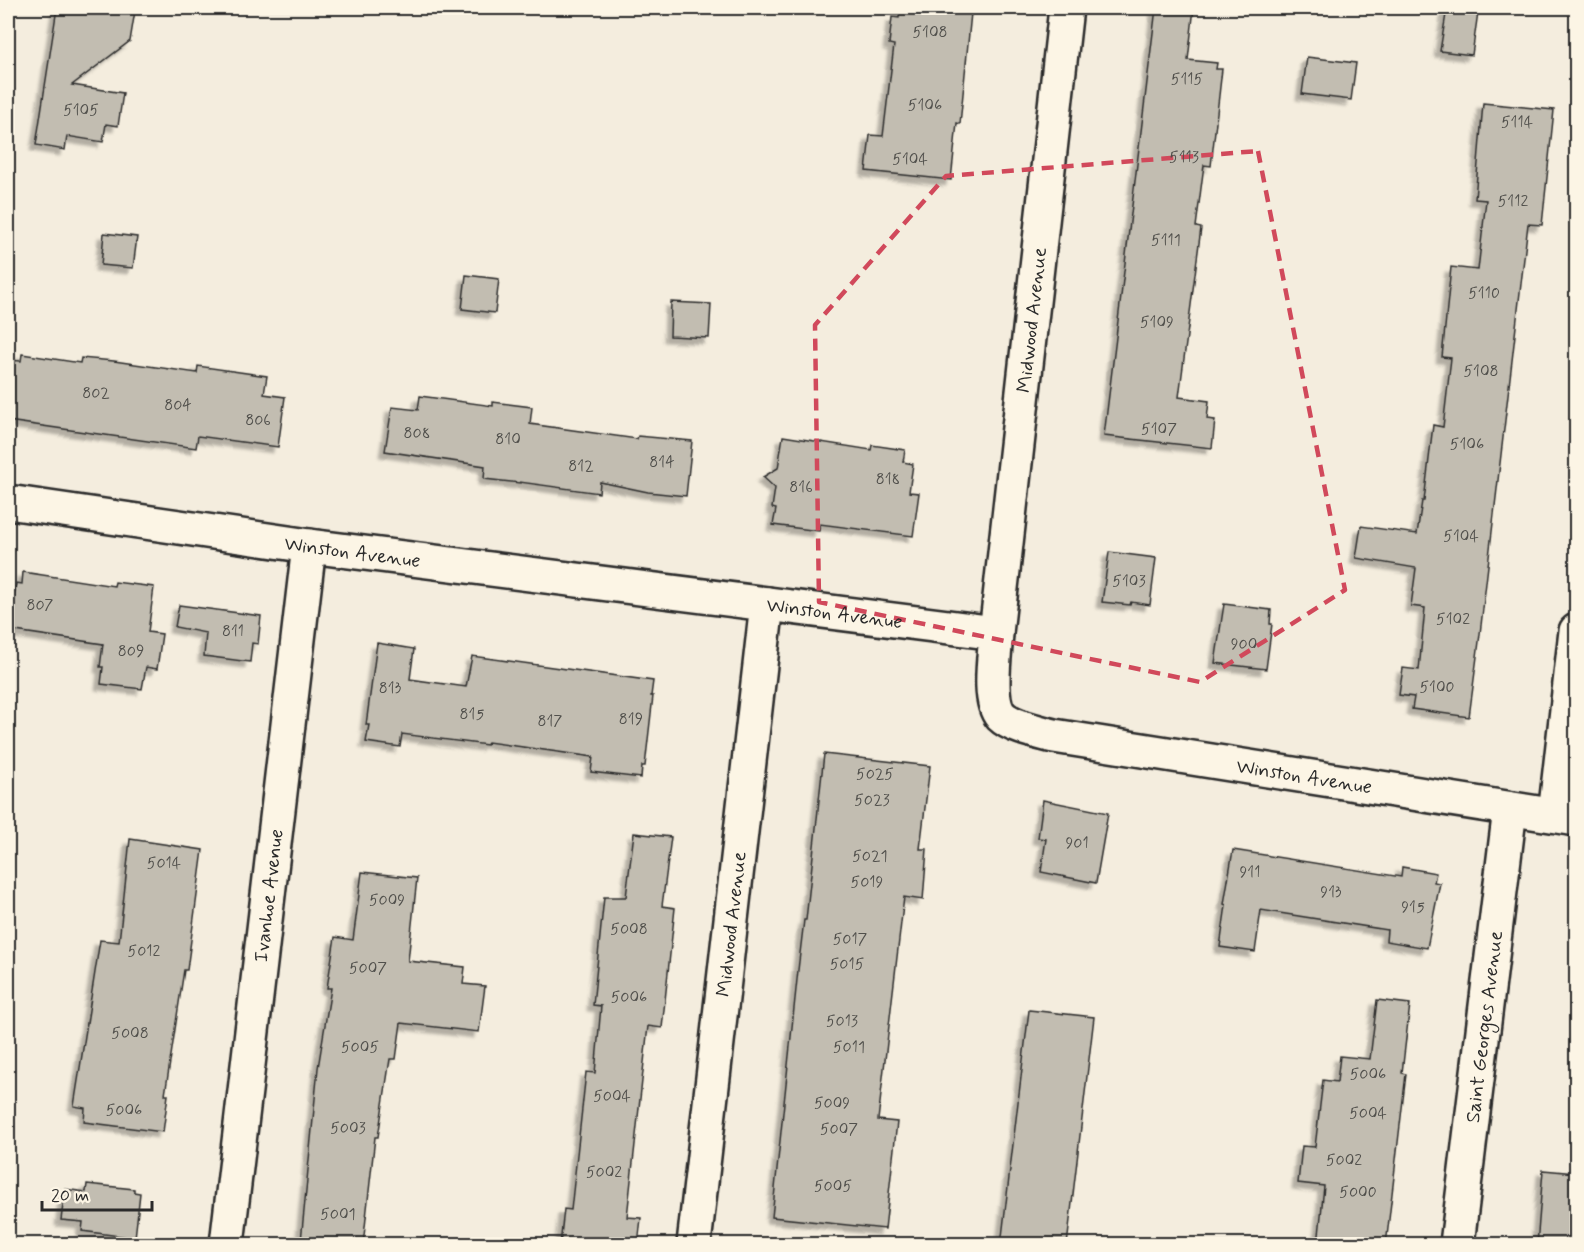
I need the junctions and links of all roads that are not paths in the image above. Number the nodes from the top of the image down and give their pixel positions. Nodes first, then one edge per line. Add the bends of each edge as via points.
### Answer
1 (1066, 8) edge
2 (8, 502) edge
3 (309, 546) junction
4 (767, 604) junction
5 (1576, 631) edge
6 (996, 633) junction
7 (1510, 809) junction
8 (1566, 817) edge
9 (227, 1245) edge
10 (694, 1245) edge
11 (1457, 1245) edge

1 - 6 street, Midwood Avenue
2 - 3 street, Winston Avenue
3 - 4 street, Winston Avenue
3 - 9 street, Ivanhoe Avenue
4 - 6 street, Winston Avenue
4 - 10 street, Midwood Avenue
5 - 8 street
6 - 7 street, Winston Avenue via 992,693 1001,716 1022,727 1054,736
7 - 8 street, Winston Avenue
7 - 11 street, Saint Georges Avenue

